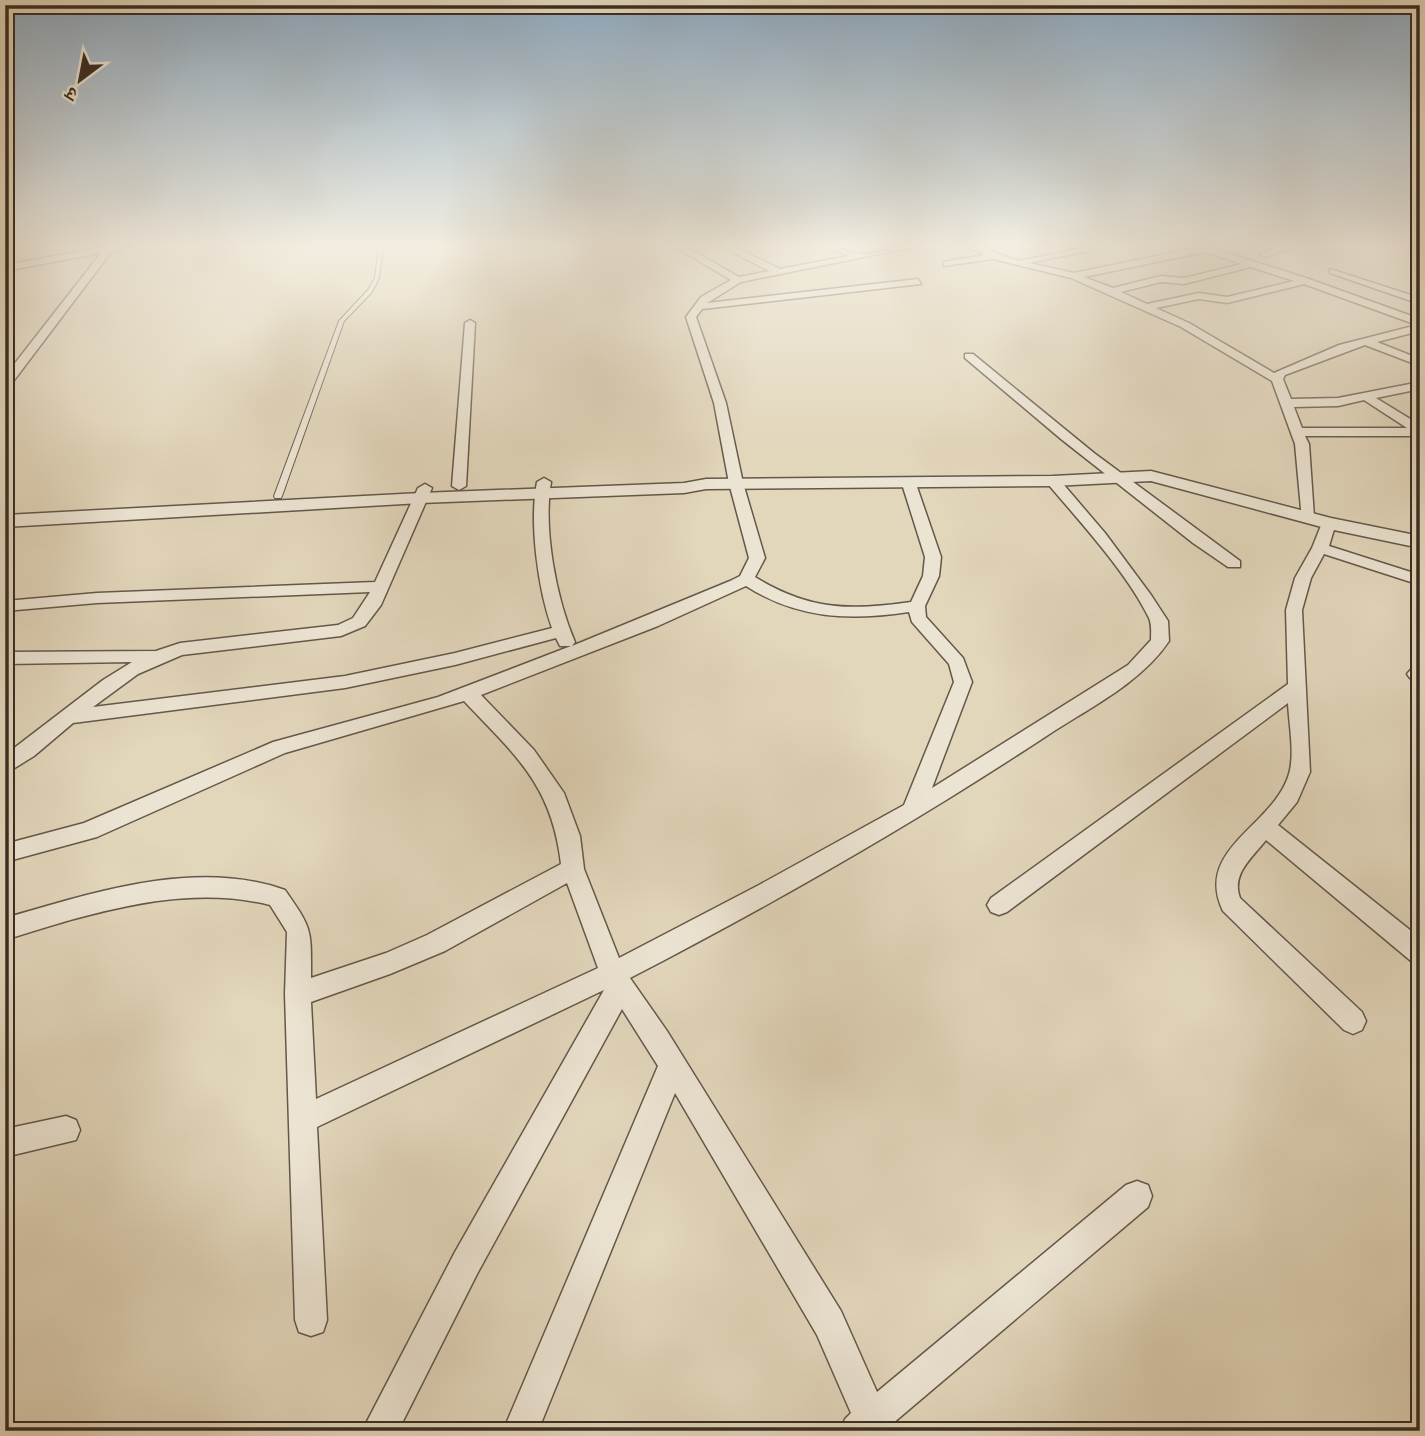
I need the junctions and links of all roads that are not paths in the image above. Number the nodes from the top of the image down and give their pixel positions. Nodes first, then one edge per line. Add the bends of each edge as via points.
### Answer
1 (62, 311) edge
2 (351, 311) edge
3 (695, 311) edge
4 (1154, 311) edge
5 (1382, 311) edge
6 (470, 323) dead end
7 (1420, 326) edge
8 (1368, 341) junction
9 (969, 356) dead end
10 (1420, 363) edge
11 (1277, 379) junction
12 (5, 384) edge
13 (1420, 385) edge
14 (1367, 397) junction
15 (1286, 403) junction
16 (1297, 432) junction
17 (1420, 432) edge
18 (1114, 478) junction
19 (1053, 481) junction
20 (736, 483) junction
21 (909, 484) junction
22 (459, 486) junction
23 (543, 487) junction
24 (423, 493) junction
25 (278, 496) junction
26 (5, 510) edge
27 (1307, 517) junction
28 (5, 521) edge
29 (1329, 523) junction
30 (1420, 542) edge
31 (1321, 548) junction
32 (1234, 564) dead end
33 (746, 579) junction
34 (1420, 580) edge
35 (380, 587) junction
36 (5, 606) edge
37 (917, 606) junction
38 (561, 631) junction
39 (572, 653) junction
40 (156, 656) junction
41 (5, 658) edge
42 (1298, 686) junction
43 (467, 692) junction
44 (70, 717) junction
45 (5, 766) edge
46 (914, 807) junction
47 (1264, 825) junction
48 (5, 852) edge
49 (573, 869) junction
50 (999, 905) dead end
51 (5, 929) edge
52 (1420, 953) edge
53 (620, 987) junction
54 (299, 994) junction
55 (1353, 1021) dead end
56 (665, 1053) junction
57 (305, 1118) junction
58 (66, 1130) dead end
59 (5, 1143) edge
60 (1137, 1196) dead end
61 (311, 1320) dead end
62 (869, 1427) edge
63 (379, 1431) edge
64 (520, 1431) edge

1 - 12 street
2 - 25 lane via 342,321
3 - 20 street via 691,317 720,403
4 - 11 street
5 - 7 street
6 - 22 street
7 - 8 street
8 - 10 street
8 - 11 street via 1320,354 1280,373
9 - 18 street
11 - 15 street
13 - 14 street
14 - 15 street
14 - 17 street
15 - 16 street
16 - 17 street
16 - 27 street via 1302,444
18 - 19 street
18 - 27 street via 1152,476 1177,481
18 - 32 street
19 - 21 street
19 - 46 street via 1145,599 1158,621 1160,641 1134,669
20 - 21 street
20 - 23 street via 684,488
20 - 33 street via 757,558
21 - 37 street via 933,557 931,576
22 - 23 street
22 - 24 street
23 - 24 street
23 - 38 street via 550,589
24 - 25 street
24 - 28 street
24 - 35 street
25 - 26 street
27 - 29 street
29 - 30 street
29 - 31 street
31 - 34 street
31 - 42 street via 1303,578 1294,610
33 - 37 street via 807,610 855,615
33 - 39 street
35 - 36 street
35 - 40 street via 367,615 341,630 180,649
37 - 46 street via 918,618 957,662 963,682
38 - 39 street
38 - 44 street via 345,682
39 - 43 street
40 - 41 street
40 - 44 street via 117,679
42 - 47 street via 1300,772 1290,796
42 - 50 street
43 - 48 street via 280,747 89,831
43 - 49 street via 527,755 554,793 569,836
44 - 45 street
46 - 53 street
47 - 52 street
47 - 55 street via 1229,869 1225,888 1231,904
49 - 53 street
49 - 54 street via 436,943
51 - 54 street via 138,897 195,889 233,888 277,897 299,930
53 - 56 street
53 - 57 street
53 - 63 street via 466,1263
54 - 57 street
56 - 62 street via 829,1323
56 - 64 street
57 - 61 street
58 - 59 street
60 - 62 street

